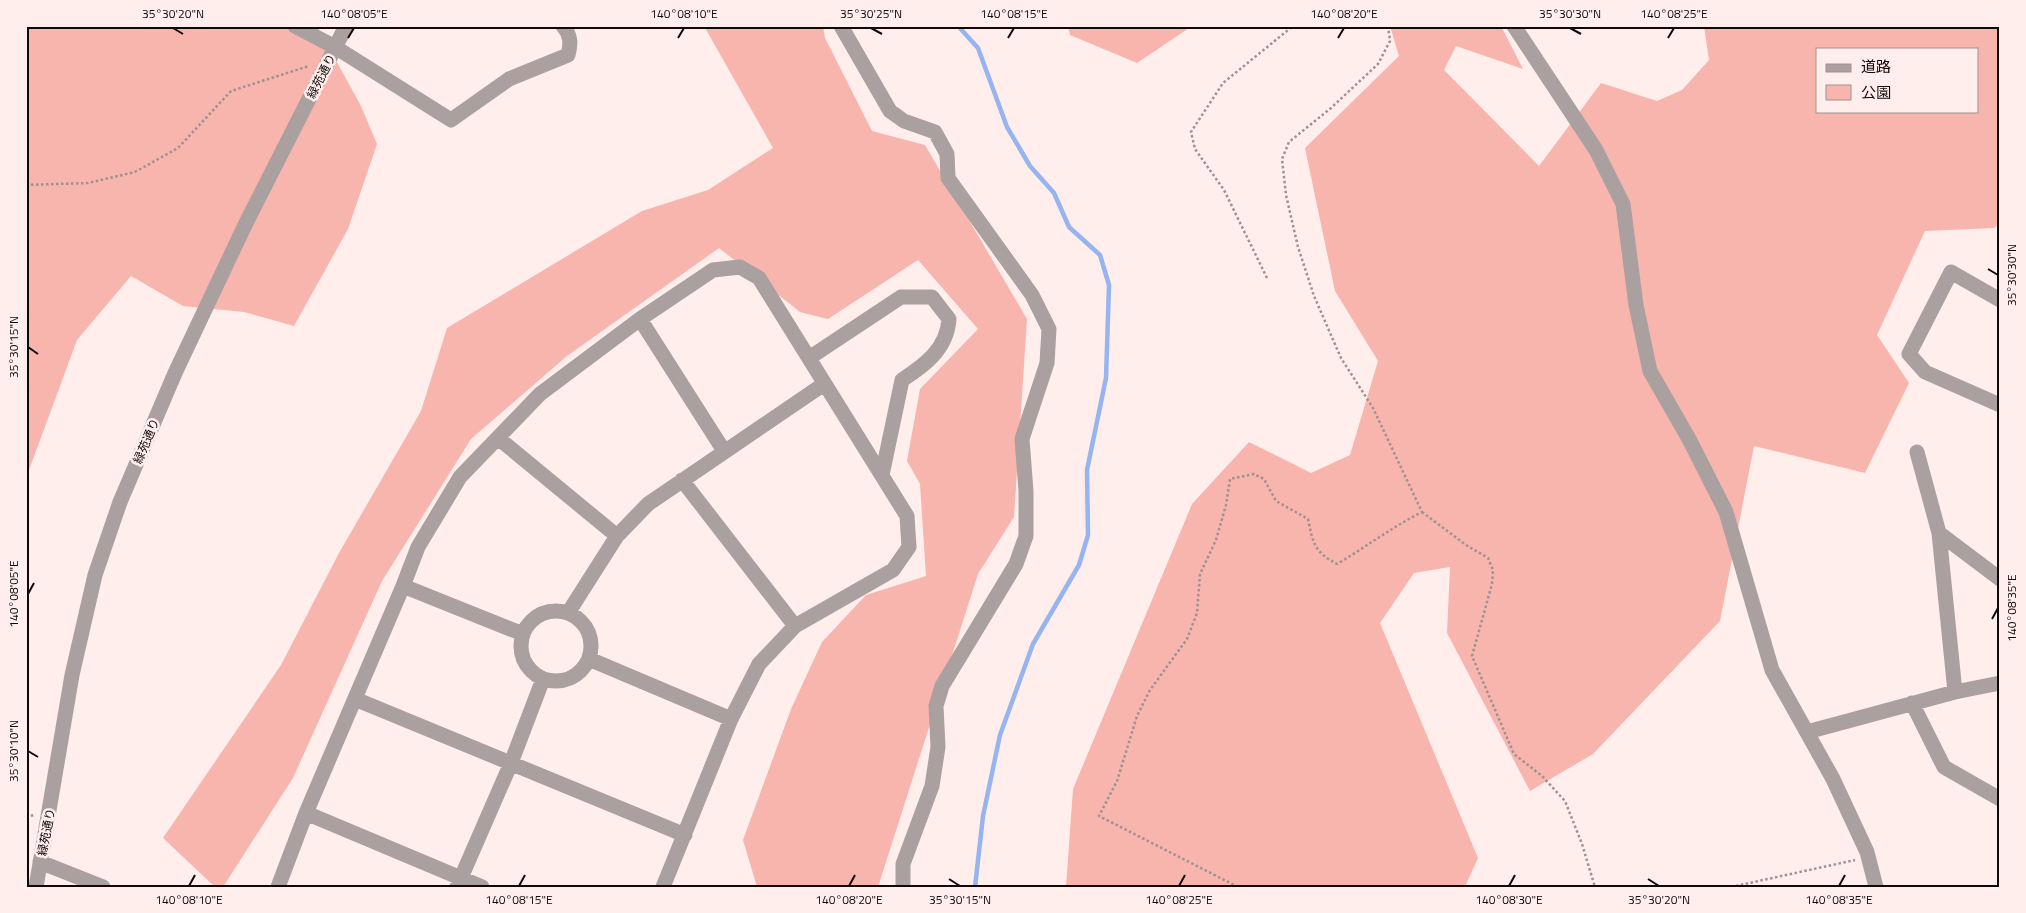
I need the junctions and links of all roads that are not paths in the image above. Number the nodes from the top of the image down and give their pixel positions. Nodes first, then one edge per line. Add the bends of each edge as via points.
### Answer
1 (295, 26) edge
2 (346, 26) edge
3 (563, 26) edge
4 (841, 26) edge
5 (1514, 26) edge
6 (332, 53) junction
7 (2000, 300) edge
8 (640, 320) junction
9 (809, 358) junction
10 (824, 384) junction
11 (2000, 404) edge
12 (498, 438) junction
13 (724, 451) junction
14 (1917, 452) dead end
15 (882, 476) junction
16 (682, 480) junction
17 (1939, 534) junction
18 (617, 536) junction
19 (2000, 579) edge
20 (403, 586) junction
21 (568, 613) junction
22 (795, 626) junction
23 (523, 634) junction
24 (589, 659) junction
25 (543, 679) junction
26 (2000, 682) edge
27 (1955, 692) junction
28 (355, 699) junction
29 (1912, 703) junction
30 (731, 719) junction
31 (1807, 732) junction
32 (511, 763) junction
33 (2000, 799) edge
34 (306, 813) junction
35 (685, 835) junction
36 (40, 862) junction
37 (459, 882) edge
38 (36, 887) edge
39 (103, 887) edge
40 (278, 887) edge
41 (482, 887) edge
42 (662, 887) edge
43 (903, 887) edge
44 (1876, 887) edge

1 - 6 street
2 - 6 street, 緑苑通り
3 - 6 street via 568,31 571,44 568,55 509,79 451,120
4 - 43 street via 890,111 904,121 935,132 947,154 948,178 1032,296 1049,329 1047,362 1022,439 1026,536 1016,564 942,686 936,706 938,747 932,786 903,864
5 - 31 street via 1596,150 1622,204 1636,305 1650,371 1726,512 1772,670
6 - 36 street, 緑苑通り via 245,224 175,373 120,502 95,575 72,675
7 - 11 street via 1951,272 1909,354 1925,372
8 - 9 street via 713,270 740,267 759,278
8 - 12 street via 540,394
8 - 13 street
9 - 10 street
9 - 15 street via 902,297 932,297 949,320 942,346 922,367 902,380
10 - 13 street
10 - 15 street
12 - 18 street
12 - 20 street via 460,478 418,548
13 - 16 street
14 - 17 street
15 - 22 street via 907,516 909,547 893,570
16 - 18 street via 648,504
16 - 22 street
17 - 19 street
17 - 27 street
18 - 21 street
20 - 23 street
20 - 28 street
21 - 23 street via 541,614 530,622
21 - 24 street via 588,632 591,645
22 - 30 street via 759,664
23 - 25 street via 520,647 524,660 532,672
24 - 25 street via 570,678 557,682
24 - 30 street
25 - 32 street
26 - 27 street
27 - 29 street
28 - 32 street
28 - 34 street
29 - 31 street
29 - 33 street via 1944,767
30 - 35 street
31 - 44 street via 1833,779 1868,857
32 - 35 street
32 - 37 street
34 - 37 street
34 - 40 street
35 - 42 street
36 - 38 street, 緑苑通り
36 - 39 street
37 - 41 street

